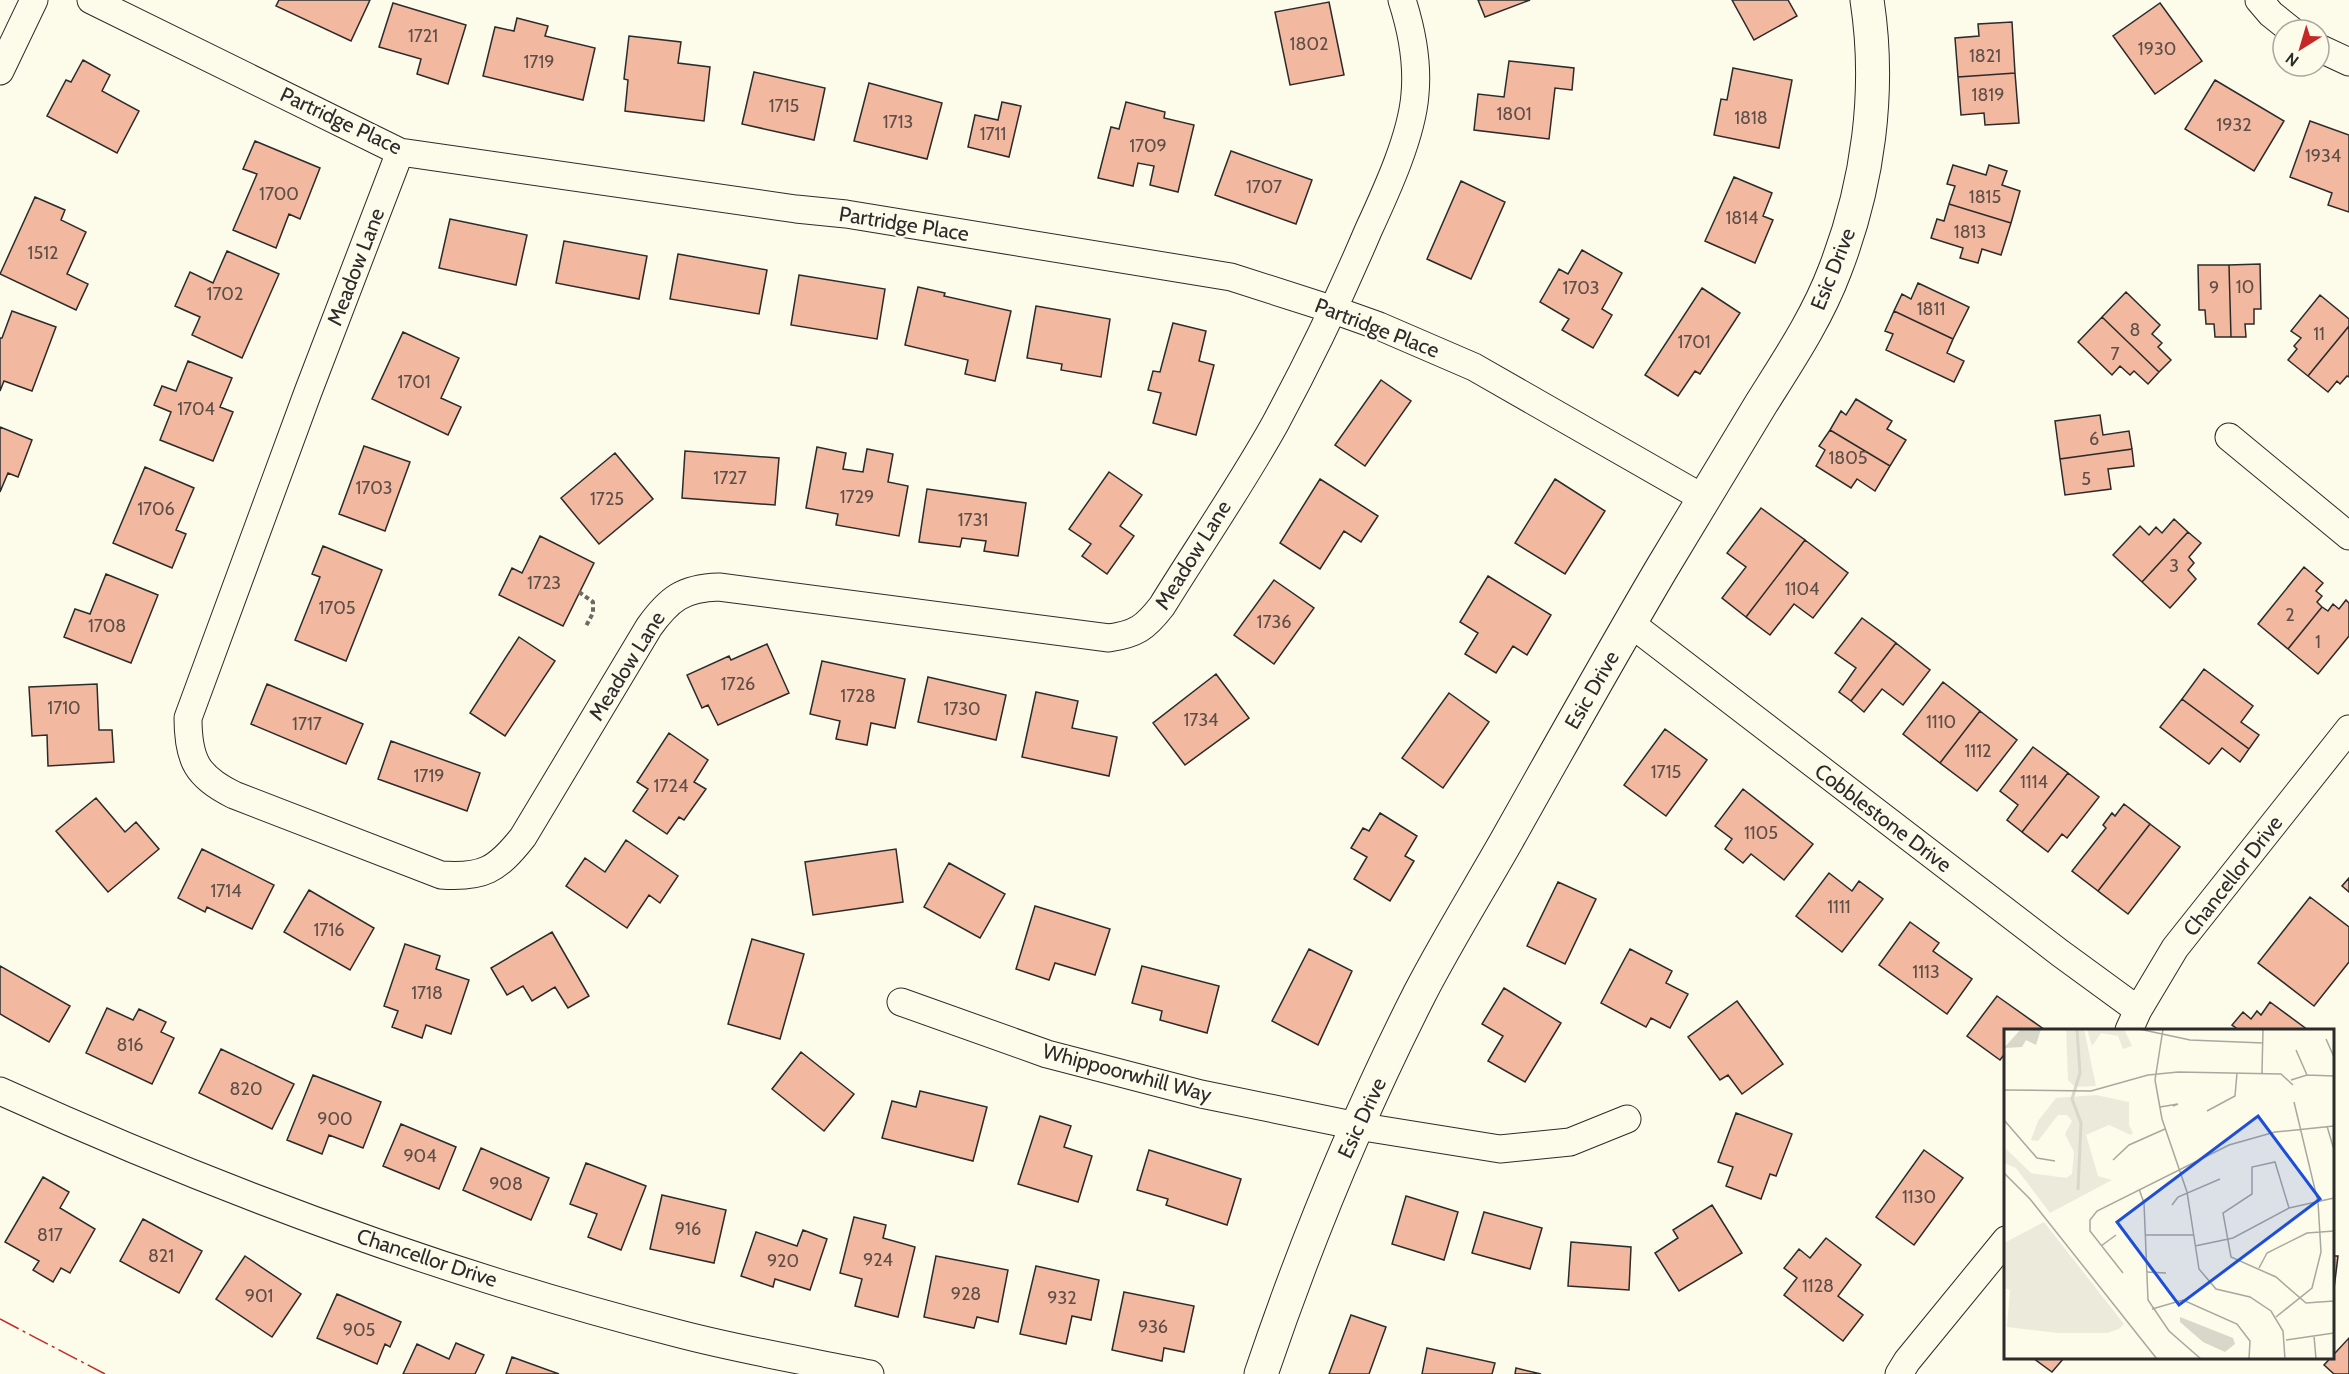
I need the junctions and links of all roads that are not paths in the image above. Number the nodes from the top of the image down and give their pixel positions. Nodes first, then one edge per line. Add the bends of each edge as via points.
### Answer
1 (33, 0) edge
2 (91, 0) edge
3 (1402, 0) edge
4 (1867, 0) edge
5 (2259, 0) edge
6 (2276, 18) edge
7 (2331, 54) edge
8 (2349, 62) edge
9 (0, 71) edge
10 (400, 152) junction
11 (1334, 309) junction
12 (2229, 437) dead end
13 (1703, 498) junction
14 (2349, 536) edge
15 (1630, 623) junction
16 (2349, 729) edge
17 (901, 1002) dead end
18 (2133, 1020) edge
19 (0, 1091) edge
20 (1627, 1119) dead end
21 (1357, 1126) junction
22 (2004, 1242) edge
23 (870, 1374) edge
24 (1261, 1374) edge
25 (1899, 1374) edge

1 - 9 street
2 - 10 street, Partridge Place
3 - 11 street, Meadow Lane via 1416,60 1408,130
4 - 13 street, Esic Drive via 1872,99 1854,217 1809,327
5 - 6 street
7 - 8 street
10 - 11 street, Partridge Place via 846,214 1231,277
10 - 11 street, Meadow Lane via 188,718 188,743 197,767 215,786 441,875 464,877 487,871 507,858 649,627 664,606 684,593 719,587 1109,638 1129,635 1148,624 1274,426
11 - 13 street, Partridge Place via 1474,367
12 - 14 street
13 - 15 street, Esic Drive
15 - 18 street, Cobblestone Drive via 2060,953
15 - 21 street, Esic Drive via 1421,993
16 - 18 street, Chancellor Drive via 2175,948
17 - 21 street, Whippoorwhill Way via 1047,1054 1201,1094
19 - 23 street, Chancellor Drive via 236,1191 410,1254 676,1333
20 - 21 street, Whippoorwhill Way via 1570,1142 1500,1149
21 - 24 street, Esic Drive
22 - 25 street

